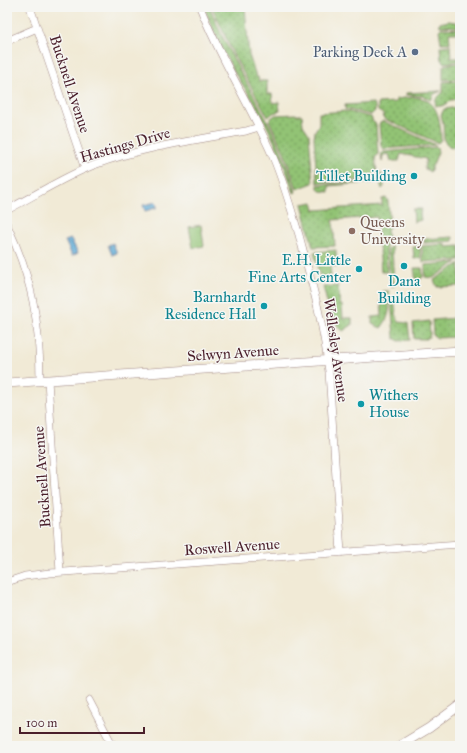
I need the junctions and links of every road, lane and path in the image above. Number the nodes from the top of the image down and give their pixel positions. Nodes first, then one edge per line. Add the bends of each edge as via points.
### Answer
1 (30, 7) edge
2 (200, 7) edge
3 (37, 28) junction
4 (7, 41) edge
5 (258, 127) junction
6 (84, 169) junction
7 (7, 210) edge
8 (7, 225) edge
9 (460, 351) edge
10 (327, 360) junction
11 (44, 380) junction
12 (7, 383) edge
13 (460, 544) edge
14 (342, 553) junction
15 (60, 572) junction
16 (7, 582) edge
17 (89, 700) dead end
18 (460, 705) edge
19 (113, 746) edge
20 (399, 746) edge

1 - 3 street, Bucknell Avenue
2 - 5 street, Wellesley Avenue
3 - 4 street
3 - 6 street, Bucknell Avenue
5 - 6 street, Hastings Drive via 147,149
5 - 10 street, Wellesley Avenue via 288,196 312,284
6 - 7 street, Hastings Drive
8 - 11 street, Bucknell Avenue via 23,263 33,298
9 - 10 street, Selwyn Avenue
10 - 11 street, Selwyn Avenue
10 - 14 street, Wellesley Avenue
11 - 12 street, Selwyn Avenue
11 - 15 street, Bucknell Avenue
13 - 14 street, Roswell Avenue
14 - 15 street, Roswell Avenue
15 - 16 street, Roswell Avenue via 25,576
17 - 19 street
18 - 20 street

